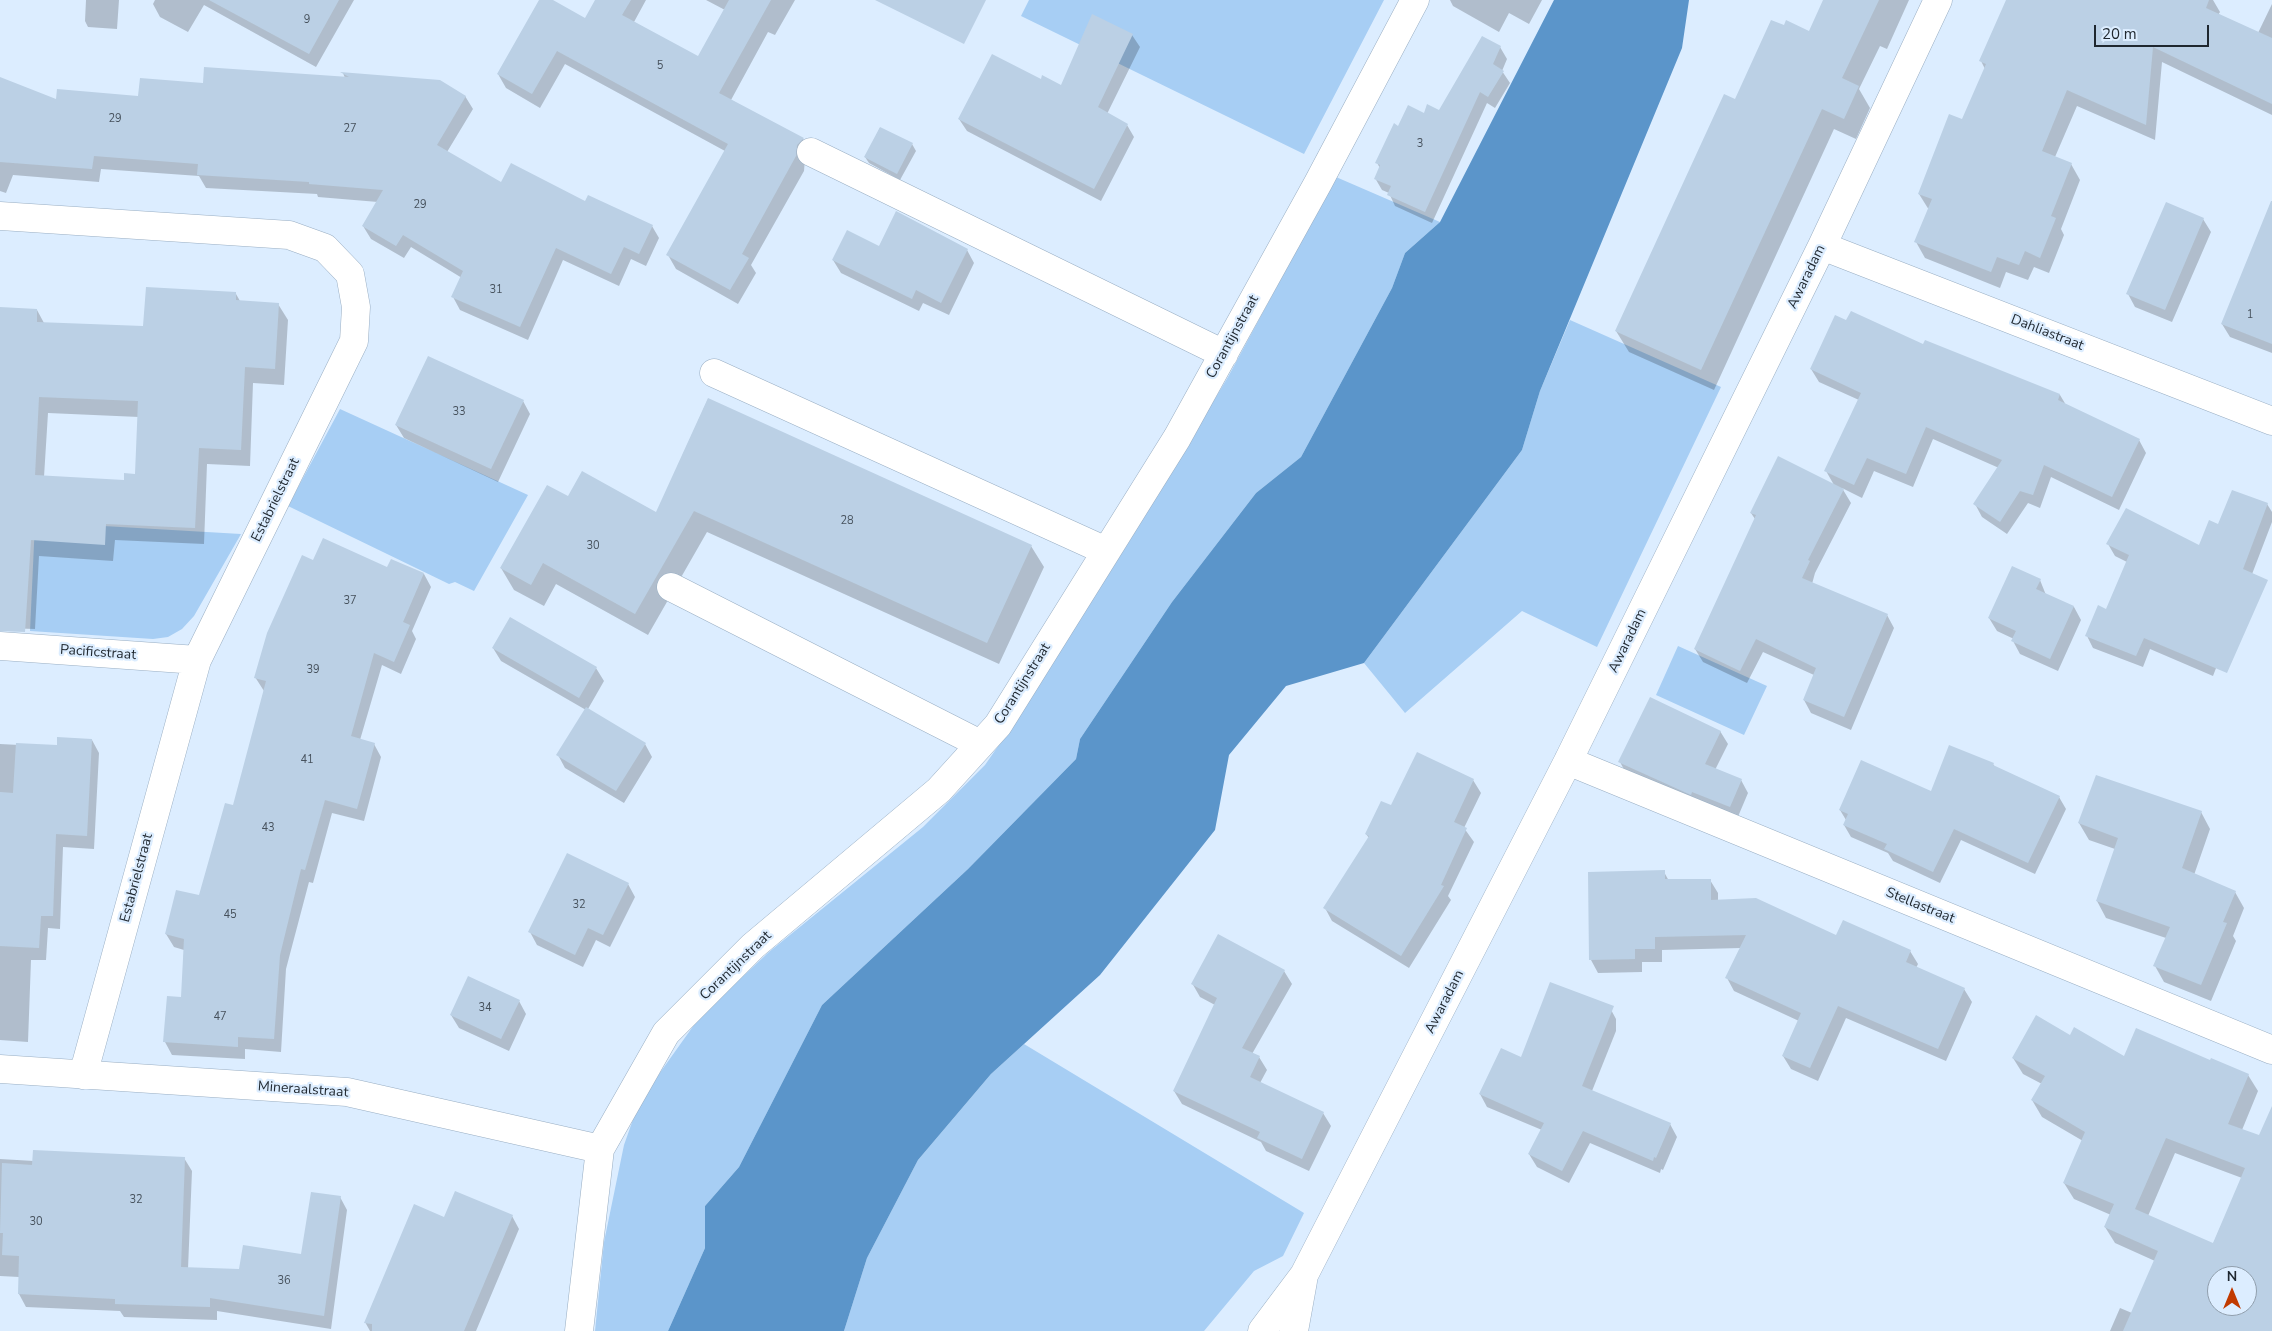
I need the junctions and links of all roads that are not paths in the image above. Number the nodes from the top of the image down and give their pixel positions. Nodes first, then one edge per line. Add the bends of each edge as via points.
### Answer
1 (1415, 0) edge
2 (1938, 0) edge
3 (811, 152) dead end
4 (0, 216) edge
5 (1822, 246) junction
6 (1224, 354) junction
7 (714, 373) dead end
8 (2272, 421) edge
9 (1106, 551) junction
10 (671, 587) dead end
11 (0, 646) edge
12 (197, 660) junction
13 (980, 744) junction
14 (1568, 761) junction
15 (2272, 1050) edge
16 (0, 1069) edge
17 (84, 1075) junction
18 (600, 1149) junction
19 (1304, 1275) junction
20 (580, 1331) edge
21 (1262, 1331) edge
22 (1294, 1331) edge

1 - 6 street, Corantijnstraat
2 - 5 street, Awaradam
3 - 6 street
4 - 12 street, Estabrielstraat via 290,236 325,248 350,274 356,307 354,342
5 - 8 street, Dahliastraat
5 - 14 street, Awaradam
6 - 9 street, Corantijnstraat via 1178,438
7 - 9 street
9 - 13 street, Corantijnstraat via 998,725
10 - 13 street
11 - 12 street, Pacificstraat
12 - 17 street, Estabrielstraat
13 - 18 street, Corantijnstraat via 939,790 753,946 666,1033
14 - 15 street, Stellastraat
14 - 19 street, Awaradam
16 - 17 street, Mineraalstraat
17 - 18 street, Mineraalstraat via 347,1092
18 - 20 street, Corantijnstraat
19 - 21 street, Awaradam
19 - 22 street, Awaradam

